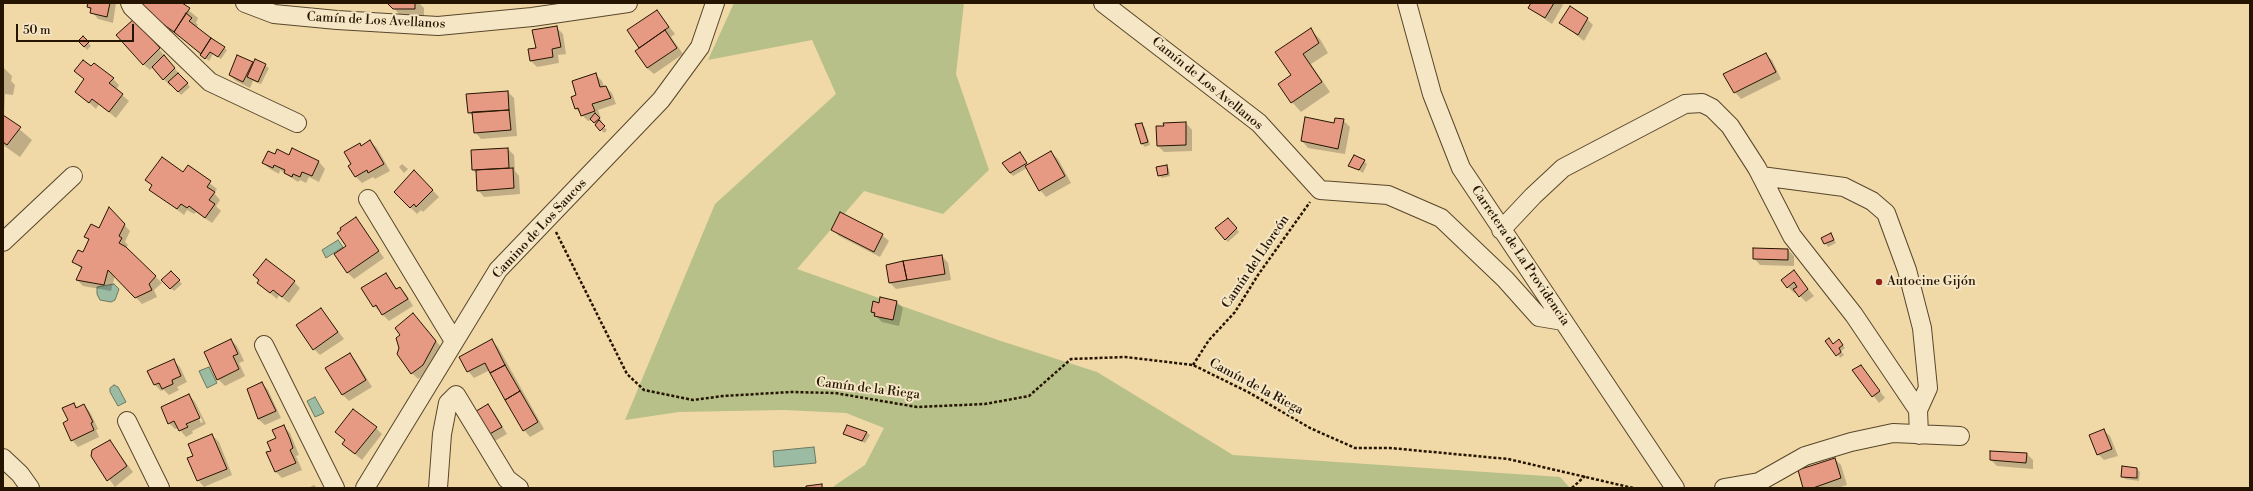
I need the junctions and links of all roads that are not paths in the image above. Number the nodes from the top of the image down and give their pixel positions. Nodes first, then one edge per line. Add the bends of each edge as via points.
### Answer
1 (130, 3) edge
2 (245, 3) edge
3 (628, 3) edge
4 (714, 3) edge
5 (1103, 3) edge
6 (1407, 3) edge
7 (592, 5) edge
8 (318, 11) edge
9 (296, 123) dead end
10 (73, 176) dead end
11 (1761, 176) junction
12 (368, 199) dead end
13 (1501, 230) junction
14 (3, 242) edge
15 (1563, 321) junction
16 (454, 342) junction
17 (264, 345) dead end
18 (1918, 410) junction
19 (126, 422) dead end
20 (1919, 435) junction
21 (1960, 436) dead end
22 (3, 458) edge
23 (30, 488) edge
24 (160, 488) edge
25 (335, 488) edge
26 (365, 488) edge
27 (438, 488) edge
28 (519, 488) edge
29 (1676, 488) edge
30 (1724, 488) edge

1 - 9 street via 210,82
2 - 8 street, Camín de Los Avellanos via 274,14
3 - 7 street, Camín de Los Avellanos
4 - 16 street, Camino de Los Saucos via 700,47 661,100 498,270
5 - 15 street, Camín de Los Avellanos via 1259,123 1320,190 1388,194 1441,218 1505,279 1539,317
6 - 13 street, Carretera de La Providencia via 1445,131 1461,168
7 - 8 street, Camín de Los Avellanos via 532,17 438,26
10 - 14 street
11 - 13 street via 1730,126 1712,108 1702,102 1685,104 1563,168 1532,196
11 - 18 street via 1792,236 1854,314
11 - 18 street via 1844,187 1872,201 1886,213 1907,270 1922,328 1928,388
12 - 16 street
13 - 15 street, Carretera de La Providencia
15 - 29 street, Carretera de La Providencia
16 - 26 street, Camino de Los Saucos
17 - 25 street
18 - 20 street
19 - 24 street
20 - 21 street
20 - 30 street via 1893,433 1850,442 1805,456 1759,482
22 - 23 street
27 - 28 street via 442,434 448,403 456,395 507,479

